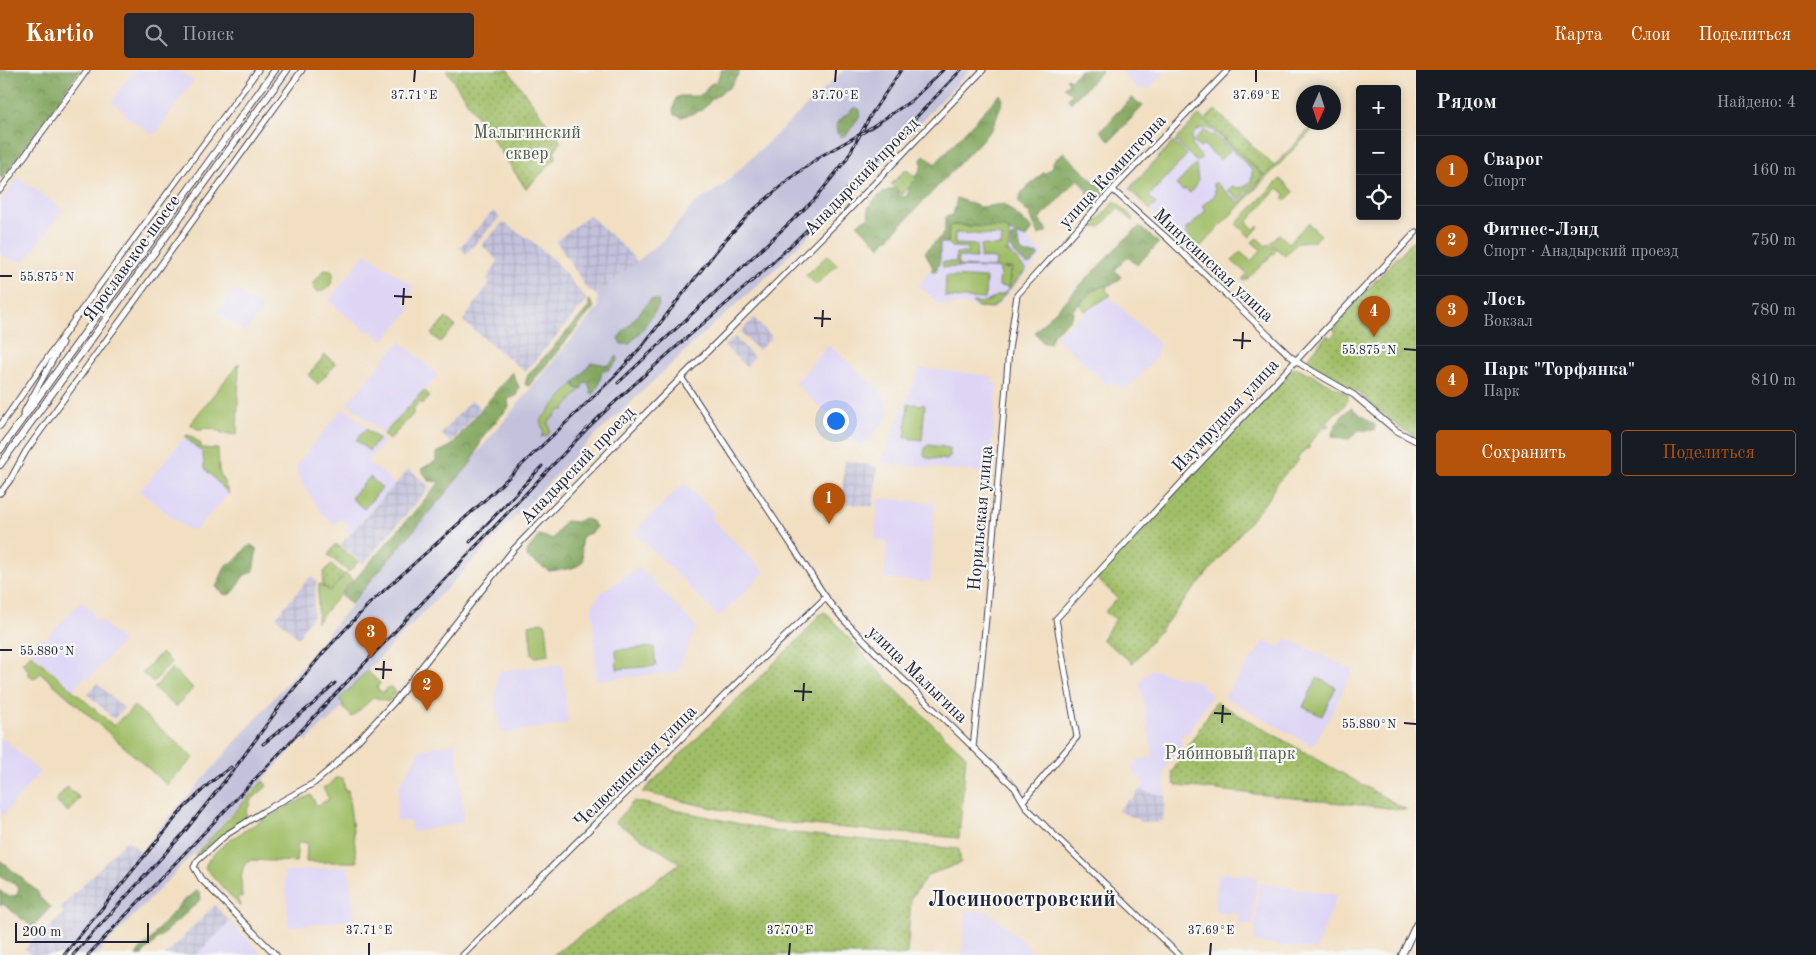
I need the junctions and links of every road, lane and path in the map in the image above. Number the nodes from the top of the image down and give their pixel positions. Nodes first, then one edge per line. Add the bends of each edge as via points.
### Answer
1 (88, 70) edge
2 (258, 70) edge
3 (275, 70) edge
4 (286, 70) edge
5 (302, 70) edge
6 (983, 70) edge
7 (1228, 70) edge
8 (0, 190) edge
9 (1113, 190) junction
10 (1416, 232) edge
11 (1018, 292) joint
12 (72, 322) junction
13 (1296, 360) junction
14 (682, 377) junction
15 (19, 424) junction
16 (0, 426) edge
17 (1416, 441) edge
18 (0, 450) edge
19 (0, 465) edge
20 (0, 493) edge
21 (826, 597) junction
22 (973, 748) junction
23 (1023, 801) junction
24 (1416, 925) edge
25 (276, 955) edge
26 (463, 955) edge
27 (1179, 955) edge
28 (1402, 955) edge

1 - 8 street
2 - 12 street
3 - 15 main road, Ярославское шоссе
4 - 19 main road, Ярославское шоссе
5 - 20 street via 26,451
6 - 14 street, Анадырский проезд
7 - 9 street, улица Коминтерна
9 - 11 street, улица Коминтерна
9 - 13 street, Минусинская улица
10 - 13 street, Изумрудная улица
11 - 22 street, Норильская улица via 1010,334
12 - 15 street
12 - 16 street
13 - 17 street, Минусинская улица via 1354,395 1395,430
13 - 23 street, Изумрудная улица via 1056,618 1077,737
14 - 21 street, улица Малыгина
14 - 25 street, Анадырский проезд via 513,550 395,701 347,753 314,783 226,835 197,861 196,872
15 - 18 main road, Ярославское шоссе
21 - 22 street, улица Малыгина via 852,629
21 - 26 street, Челюскинская улица
22 - 23 street, улица Малыгина
23 - 27 street, улица Малыгина
24 - 28 main road

